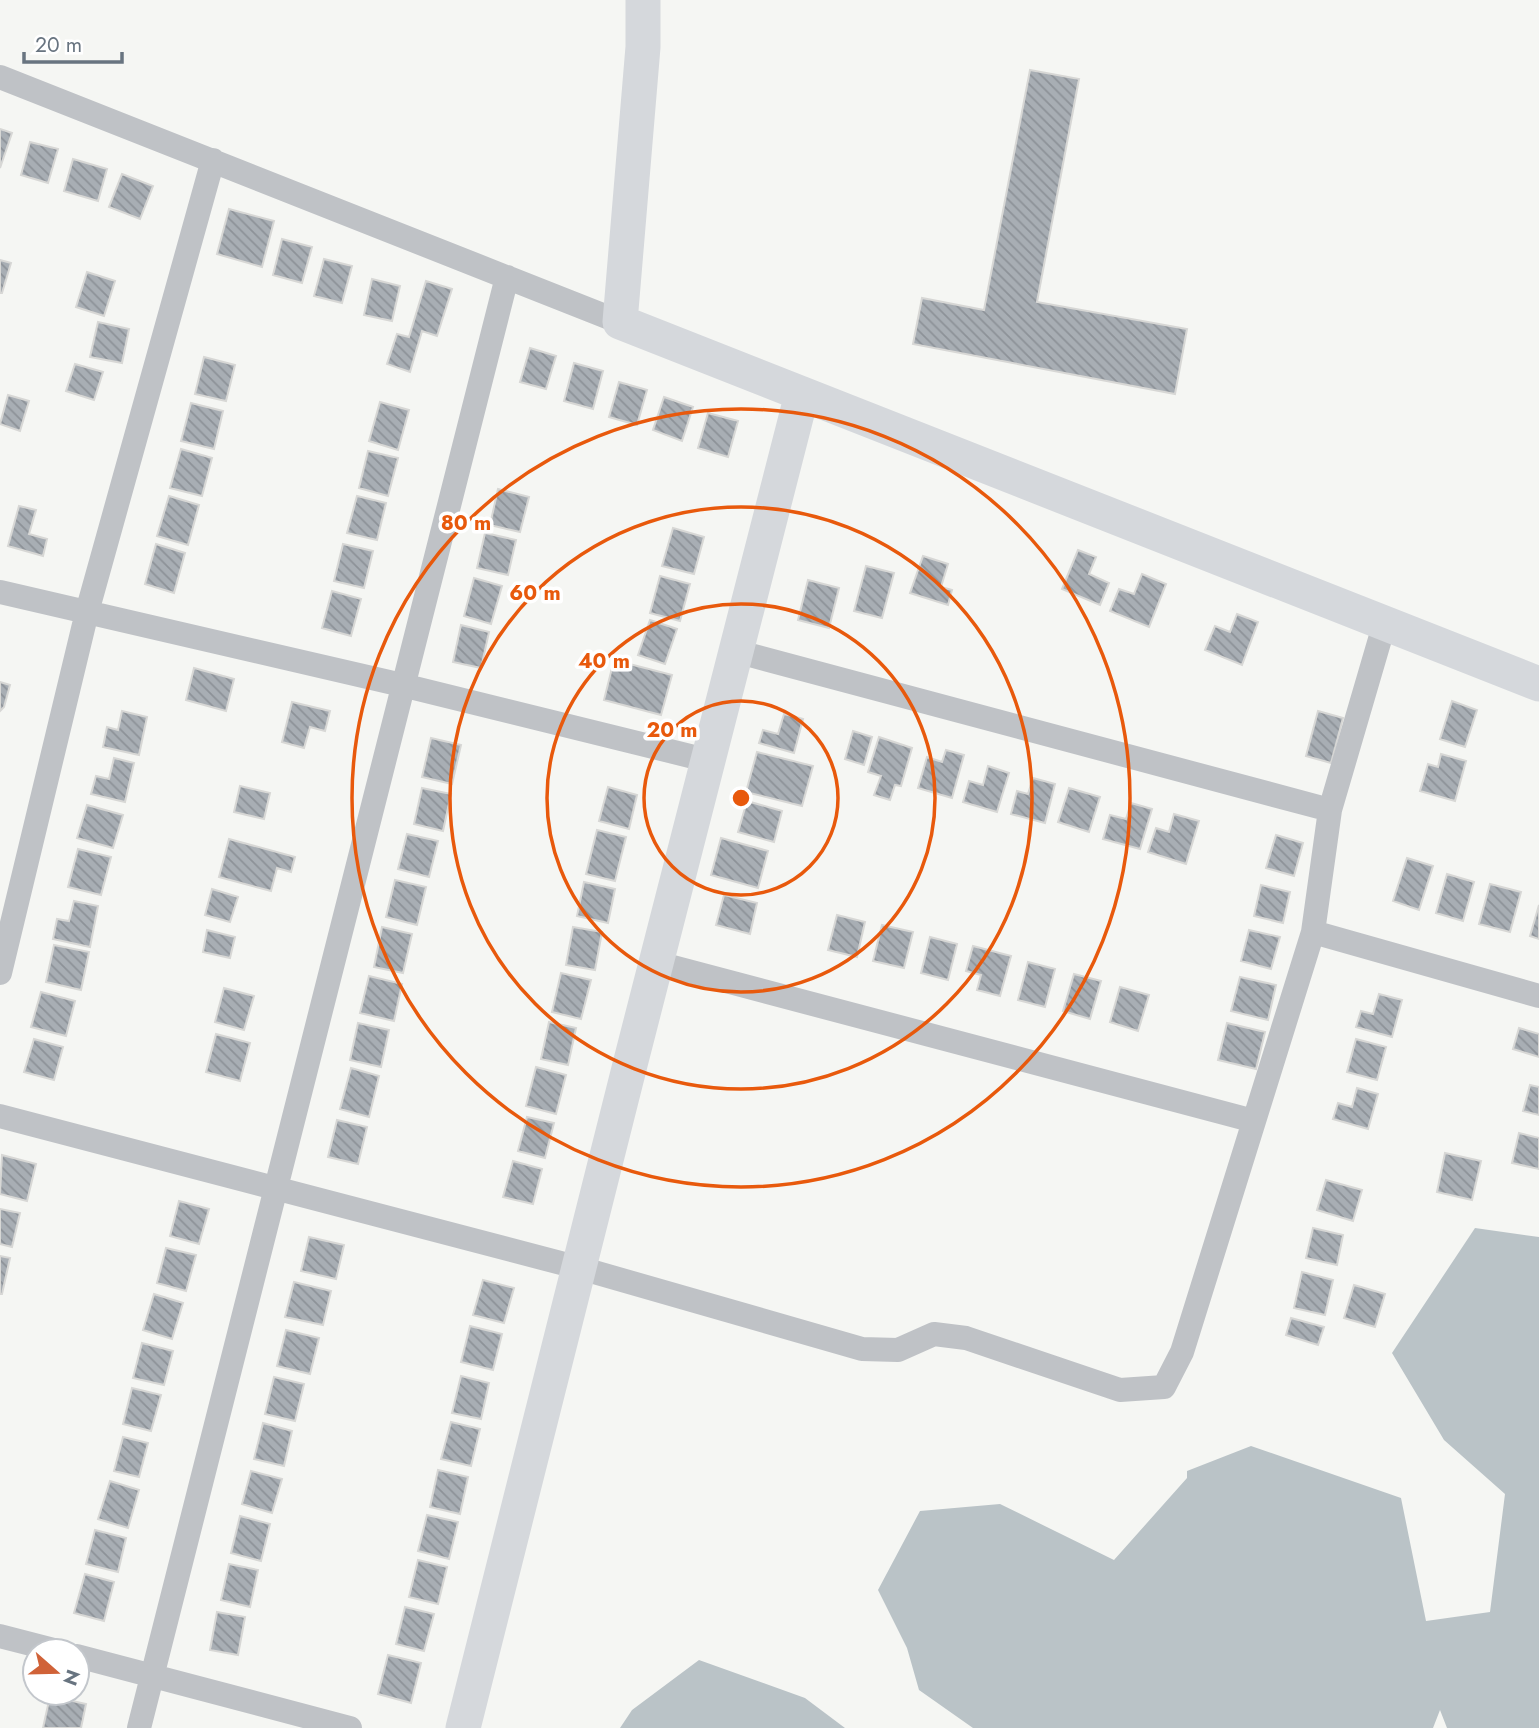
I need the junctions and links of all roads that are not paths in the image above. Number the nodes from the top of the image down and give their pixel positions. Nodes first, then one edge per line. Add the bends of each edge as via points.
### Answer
1 (643, 0) edge
2 (0, 77) edge
3 (214, 160) junction
4 (507, 276) junction
5 (620, 322) junction
6 (802, 394) junction
7 (0, 592) edge
8 (87, 612) junction
9 (1385, 622) junction
10 (735, 651) junction
11 (1539, 684) edge
12 (402, 685) junction
13 (706, 760) junction
14 (1330, 810) junction
15 (1313, 932) junction
16 (658, 962) junction
17 (0, 973) edge
18 (1539, 996) edge
19 (0, 1116) edge
20 (1254, 1121) junction
21 (275, 1188) junction
22 (580, 1268) junction
23 (0, 1636) edge
24 (21, 1641) edge
25 (91, 1660) edge
26 (152, 1676) junction
27 (139, 1728) edge
28 (350, 1728) edge
29 (463, 1728) edge

1 - 5 street
2 - 3 street
3 - 4 street
3 - 8 street
4 - 5 street
4 - 12 street
5 - 6 street
6 - 9 street
6 - 10 street
7 - 8 street
8 - 12 street
8 - 17 street
9 - 11 street
9 - 14 street
10 - 13 street
10 - 14 street
12 - 13 street
12 - 21 street
13 - 16 street
14 - 15 street
15 - 18 street
15 - 20 street
16 - 20 street
16 - 22 street
19 - 21 street
20 - 22 street via 1182,1352 1164,1387 1121,1390 966,1338 934,1334 898,1350 862,1349
21 - 22 street
21 - 26 street
22 - 29 street
23 - 24 street
25 - 26 street
26 - 27 street
26 - 28 street

